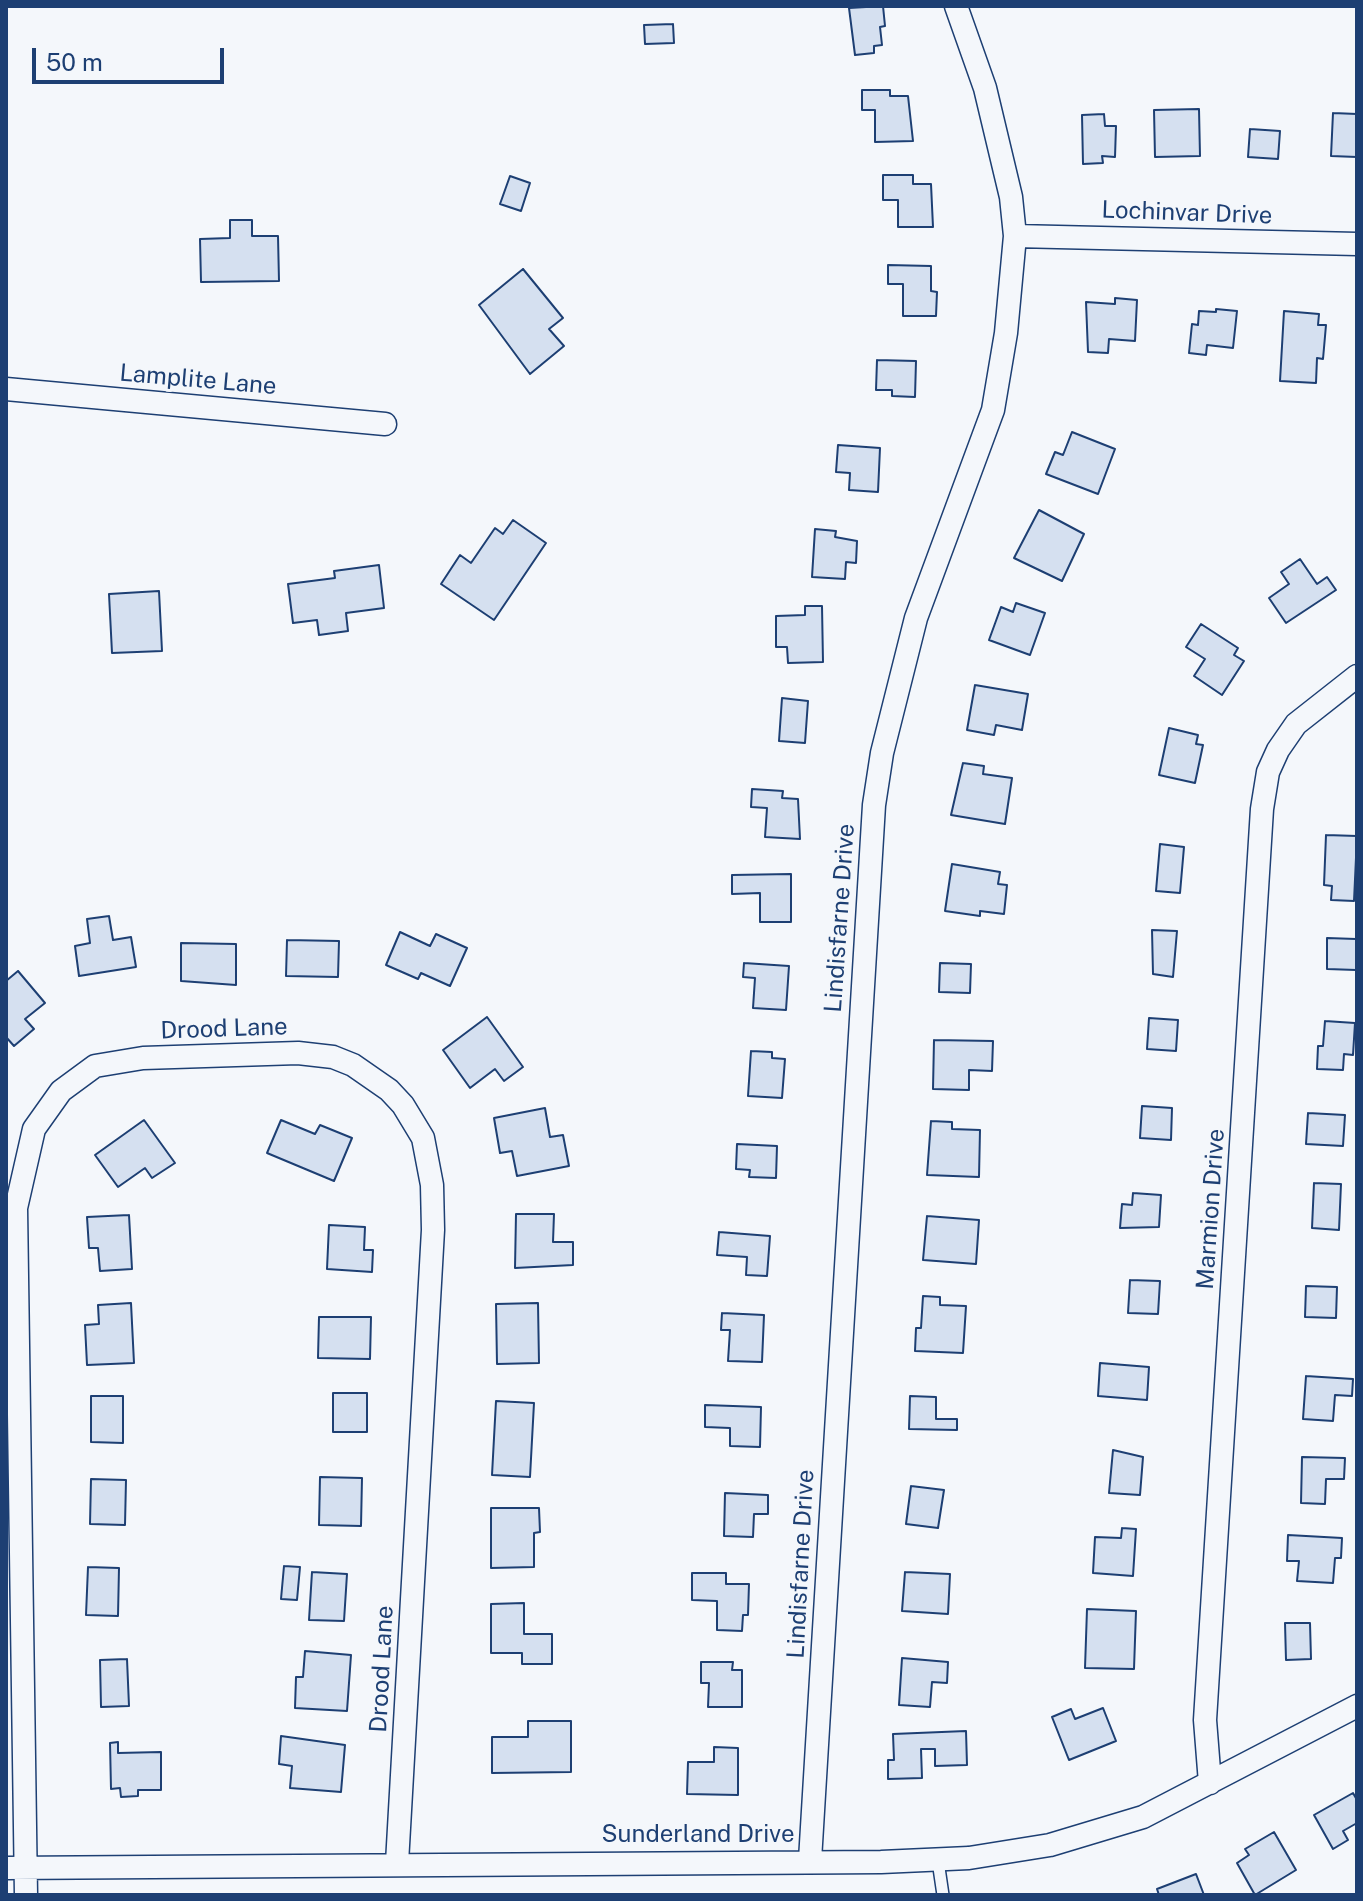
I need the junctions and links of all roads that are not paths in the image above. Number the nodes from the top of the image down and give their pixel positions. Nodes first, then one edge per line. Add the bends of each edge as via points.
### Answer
1 (956, 6) edge
2 (1015, 236) junction
3 (1357, 244) edge
4 (6, 389) edge
5 (385, 424) dead end
6 (1357, 676) edge
7 (12, 1429) edge
8 (1357, 1706) edge
9 (1210, 1783) junction
10 (810, 1860) junction
11 (938, 1861) junction
12 (397, 1863) junction
13 (16, 1868) edge
14 (26, 1895) edge
15 (943, 1895) edge

1 - 2 street, Lindisfarne Drive via 989,104
2 - 3 street, Lochinvar Drive
2 - 10 street, Lindisfarne Drive via 993,410 916,618 874,805
4 - 5 street, Lamplite Lane
6 - 9 street, Marmion Drive via 1316,706 1284,741 1268,772 1262,809 1205,1720
7 - 12 street, Drood Lane via 16,1208 34,1129 61,1091 95,1066 119,1061 314,1053 353,1065 403,1105 429,1158 433,1230
7 - 13 street, Drood Lane
8 - 9 street, Sunderland Drive
9 - 11 street, Sunderland Drive via 1104,1831 1011,1853
10 - 11 street, Sunderland Drive
10 - 12 street, Sunderland Drive
11 - 15 lane
12 - 13 street, Sunderland Drive
13 - 14 street, Drood Lane

